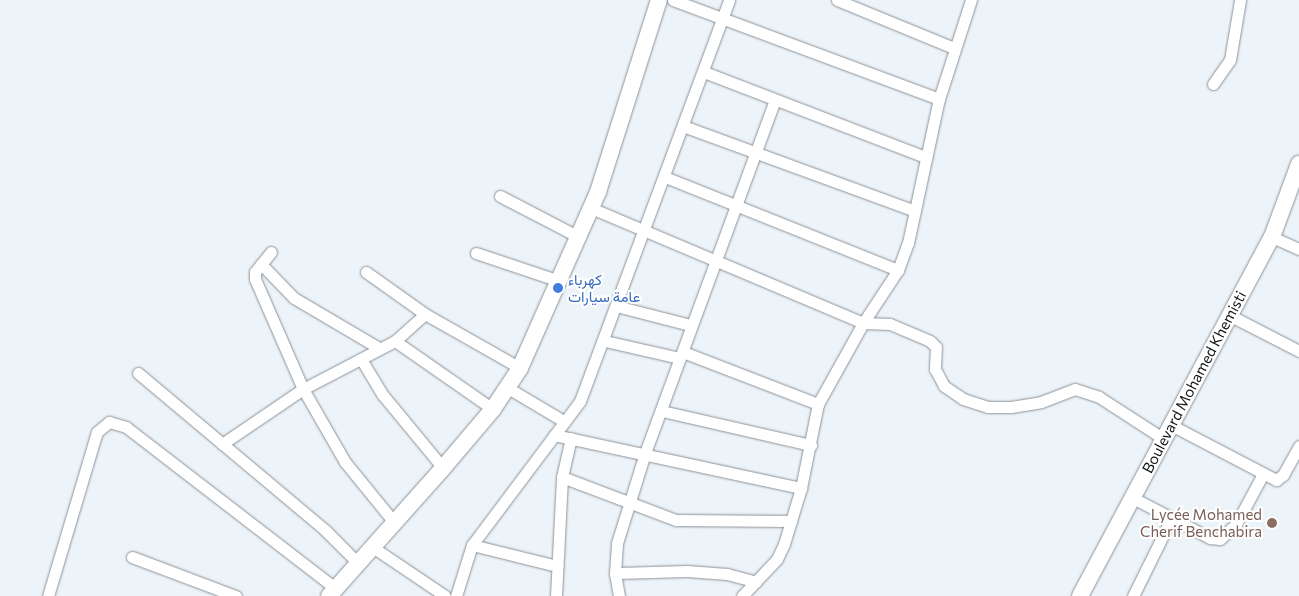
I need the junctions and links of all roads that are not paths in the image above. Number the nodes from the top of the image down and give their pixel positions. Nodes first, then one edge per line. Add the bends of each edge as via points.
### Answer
1 (660, 0) edge
2 (673, 0) edge
3 (729, 0) edge
4 (837, 0) edge
5 (971, 0) edge
6 (1240, 0) edge
7 (725, 18) junction
8 (954, 48) junction
9 (704, 72) junction
10 (1213, 84) dead end
11 (939, 99) junction
12 (775, 100) junction
13 (683, 126) junction
14 (755, 151) junction
15 (926, 157) junction
16 (1299, 164) edge
17 (665, 178) junction
18 (500, 196) dead end
19 (735, 204) junction
20 (591, 208) junction
21 (915, 211) junction
22 (644, 231) junction
23 (577, 236) junction
24 (1272, 237) junction
25 (1299, 249) edge
26 (271, 252) dead end
27 (476, 253) dead end
28 (716, 258) junction
29 (261, 264) junction
30 (898, 270) junction
31 (366, 272) dead end
32 (559, 281) junction
33 (616, 306) junction
34 (424, 314) junction
35 (1229, 316) junction
36 (863, 323) junction
37 (690, 325) junction
38 (395, 341) junction
39 (605, 341) junction
40 (379, 348) junction
41 (1299, 351) edge
42 (681, 355) junction
43 (361, 359) junction
44 (520, 368) junction
45 (138, 373) dead end
46 (508, 388) junction
47 (304, 389) junction
48 (818, 404) junction
49 (493, 409) junction
50 (662, 411) junction
51 (565, 422) junction
52 (1172, 425) junction
53 (554, 435) junction
54 (571, 438) junction
55 (1164, 439) junction
56 (222, 444) junction
57 (811, 445) junction
58 (1299, 446) edge
59 (645, 452) junction
60 (443, 468) junction
61 (1263, 474) junction
62 (562, 477) junction
63 (801, 488) junction
64 (1133, 498) junction
65 (630, 504) junction
66 (1172, 517) junction
67 (791, 521) junction
68 (394, 522) junction
69 (472, 545) junction
70 (371, 546) junction
71 (132, 557) dead end
72 (357, 562) junction
73 (557, 566) junction
74 (615, 573) junction
75 (756, 582) junction
76 (332, 592) edge
77 (48, 596) edge
78 (236, 596) edge
79 (445, 596) edge
80 (456, 596) edge
81 (556, 596) edge
82 (620, 596) edge
83 (742, 596) edge
84 (1080, 596) edge
85 (1133, 596) edge

1 - 20 main road
2 - 7 street
3 - 7 street
4 - 8 street
5 - 8 street
6 - 10 street via 1230,60
7 - 9 street
7 - 11 street
8 - 11 street
9 - 12 street
9 - 13 street
11 - 15 street
12 - 14 street
12 - 15 street
13 - 14 street
13 - 17 street
14 - 19 street
14 - 21 street
15 - 21 street
16 - 24 main road, Boulevard Mohamed Khemisti
17 - 19 street
17 - 22 street
18 - 23 street
19 - 28 street
19 - 30 street
20 - 22 street
20 - 23 main road
21 - 30 street
22 - 28 street
22 - 33 street
23 - 32 main road
24 - 25 street
24 - 35 main road, Boulevard Mohamed Khemisti
26 - 29 street
27 - 32 street
28 - 36 street
28 - 37 street
29 - 40 street via 294,298
29 - 47 street via 254,279
30 - 36 street
31 - 34 street
32 - 44 main road
33 - 37 street
33 - 39 street
34 - 38 street
34 - 44 street
35 - 41 street
35 - 52 main road, Boulevard Mohamed Khemisti
36 - 48 street
36 - 55 street via 890,324 930,341 936,347 935,369 944,386 963,399 988,407 1011,407 1041,402 1075,389 1099,397
37 - 42 street
38 - 40 street
38 - 49 street
39 - 42 street
39 - 51 street via 580,401
40 - 43 street
42 - 48 street
42 - 50 street
43 - 47 street
43 - 60 street via 382,394
44 - 46 main road
45 - 56 street
46 - 49 main road
46 - 51 street
47 - 56 street
47 - 68 street via 345,462
48 - 57 street
49 - 60 main road
50 - 57 street
50 - 59 street
51 - 53 street
52 - 55 main road, Boulevard Mohamed Khemisti
52 - 61 street
53 - 54 street
53 - 69 street
54 - 59 street
54 - 62 street
55 - 64 main road, Boulevard Mohamed Khemisti
56 - 72 street via 325,530
57 - 63 street
58 - 61 street via 1279,479
59 - 63 street
59 - 65 street
60 - 68 main road
61 - 66 street via 1236,524 1220,539 1210,538
62 - 65 street
62 - 73 street
63 - 67 street
64 - 66 street
64 - 84 main road, Boulevard Mohamed Khemisti
65 - 67 street via 676,520
65 - 74 street via 617,543
66 - 85 street
67 - 75 street via 777,559
68 - 70 main road
69 - 73 street
69 - 80 street
70 - 72 main road
70 - 79 street
71 - 78 street
72 - 76 main road
73 - 81 street
74 - 75 street via 687,571 726,574
74 - 82 street
75 - 83 street
76 - 77 street via 116,421 102,425 97,432

